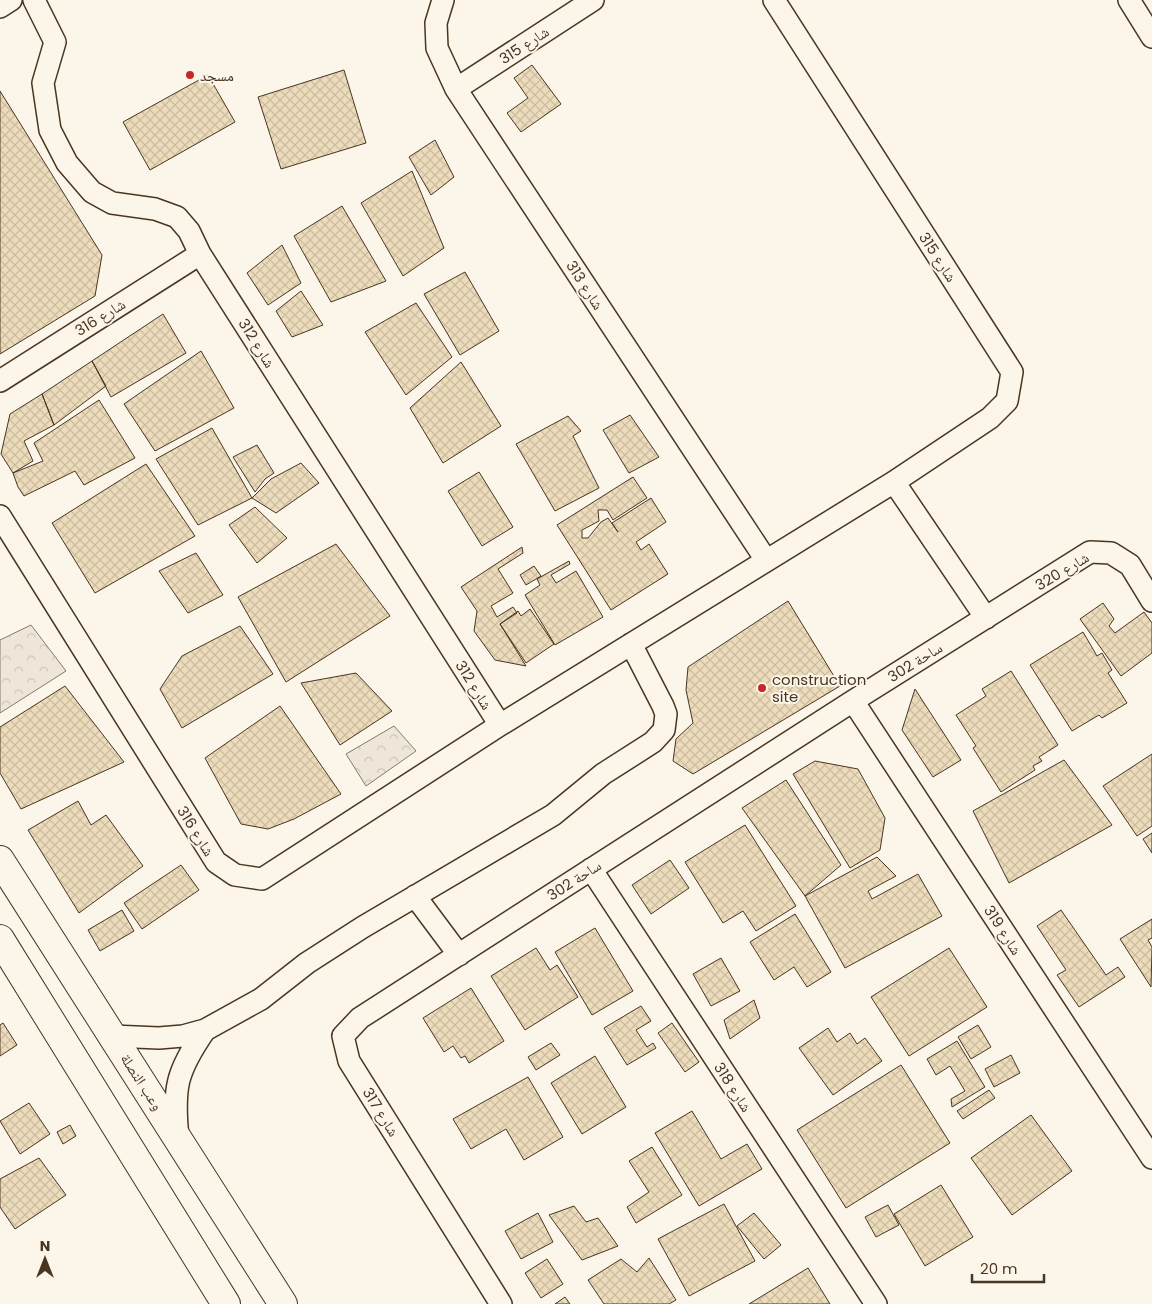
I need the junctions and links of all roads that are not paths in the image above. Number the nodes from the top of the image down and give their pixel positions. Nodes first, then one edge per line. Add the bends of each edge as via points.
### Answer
1 (11, 0) edge
2 (34, 0) edge
3 (443, 0) edge
4 (593, 0) edge
5 (774, 0) edge
6 (1129, 0) edge
7 (0, 7) edge
8 (1152, 37) edge
9 (456, 89) junction
10 (200, 254) junction
11 (0, 380) edge
12 (894, 482) junction
13 (0, 516) edge
14 (766, 560) junction
15 (1152, 601) edge
16 (986, 618) junction
17 (630, 644) junction
18 (853, 701) junction
19 (500, 724) junction
20 (0, 860) edge
21 (591, 869) junction
22 (415, 896) junction
23 (0, 939) edge
24 (459, 955) junction
25 (205, 1030) junction
26 (112, 1036) junction
27 (178, 1138) junction
28 (1152, 1158) edge
29 (226, 1304) edge
30 (283, 1304) edge
31 (501, 1304) edge
32 (876, 1304) edge

1 - 7 street
2 - 10 street, شارع 312 via 55,42 43,83 50,130 67,163 92,192 112,203 155,209 177,216
3 - 9 street, شارع 313 via 436,23 437,48
4 - 9 street, شارع 315
5 - 12 street, شارع 315 via 1012,372 1007,401 990,418
6 - 8 street
9 - 14 street, شارع 313
10 - 11 street, شارع 316
10 - 19 street, شارع 312
12 - 14 street
12 - 16 street
13 - 19 street, شارع 316 via 216,862 235,875 262,879
14 - 17 street
15 - 16 street, شارع 320 via 1130,566 1111,553 1090,552
16 - 18 street, ساحة 302
17 - 19 street
17 - 22 street via 666,714 664,730 659,736 603,774 552,815
18 - 21 street, ساحة 302
18 - 28 street, شارع 319
20 - 26 street, وعب النصلة
21 - 24 street, ساحة 302
21 - 32 street, شارع 318
22 - 24 street
22 - 25 street via 307,963 261,999
23 - 29 street
24 - 31 street, شارع 317 via 360,1018 343,1036 349,1061
25 - 26 street via 159,1038
25 - 27 street via 188,1055 177,1081
26 - 27 street, وعب النصلة
27 - 30 street, وعب النصلة

